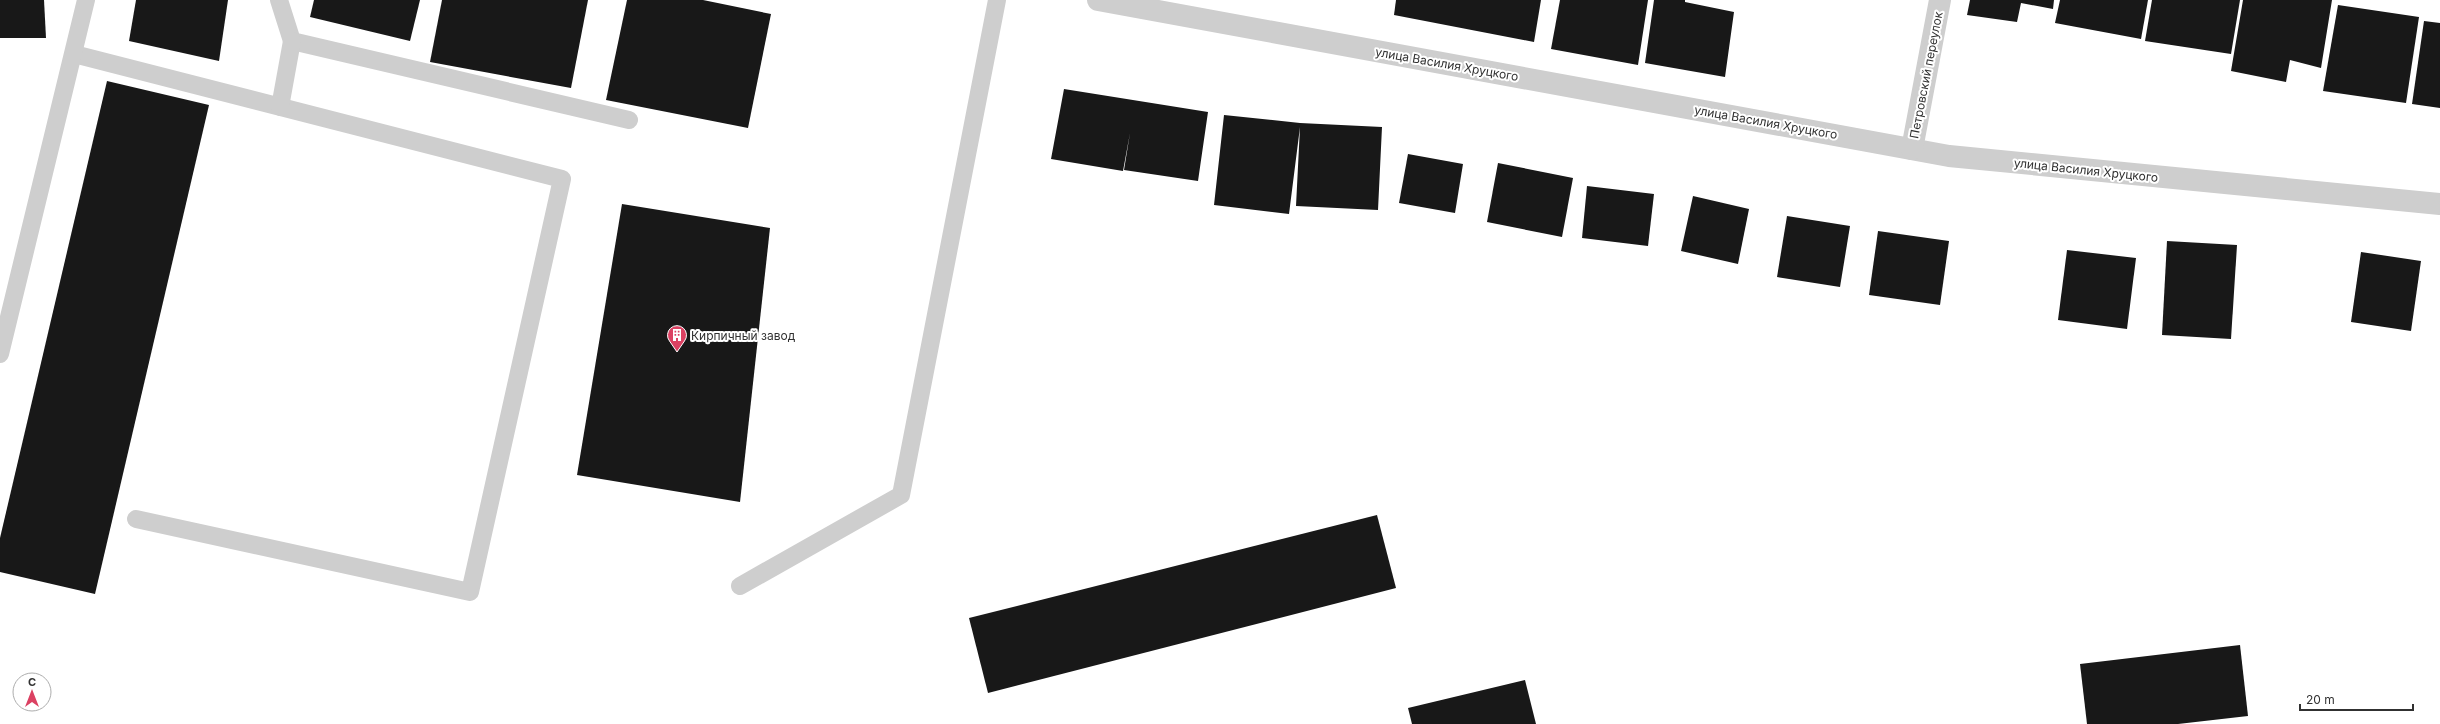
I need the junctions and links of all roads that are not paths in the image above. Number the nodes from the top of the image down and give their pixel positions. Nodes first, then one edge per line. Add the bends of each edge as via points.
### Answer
1 (86, 0) edge
2 (279, 0) edge
3 (997, 0) edge
4 (1098, 0) edge
5 (1940, 0) edge
6 (292, 41) junction
7 (74, 54) junction
8 (280, 106) junction
9 (629, 120) dead end
10 (1912, 149) junction
11 (2440, 204) edge
12 (0, 354) edge
13 (136, 519) dead end
14 (740, 586) dead end

1 - 7 lane
2 - 6 lane
3 - 14 lane via 901,495
4 - 10 street, улица Василия Хруцкого
5 - 10 street, Петровский переулок
6 - 8 lane
6 - 9 lane
7 - 8 lane
7 - 12 lane
8 - 13 lane via 562,179 470,592
10 - 11 street, улица Василия Хруцкого via 1949,156

